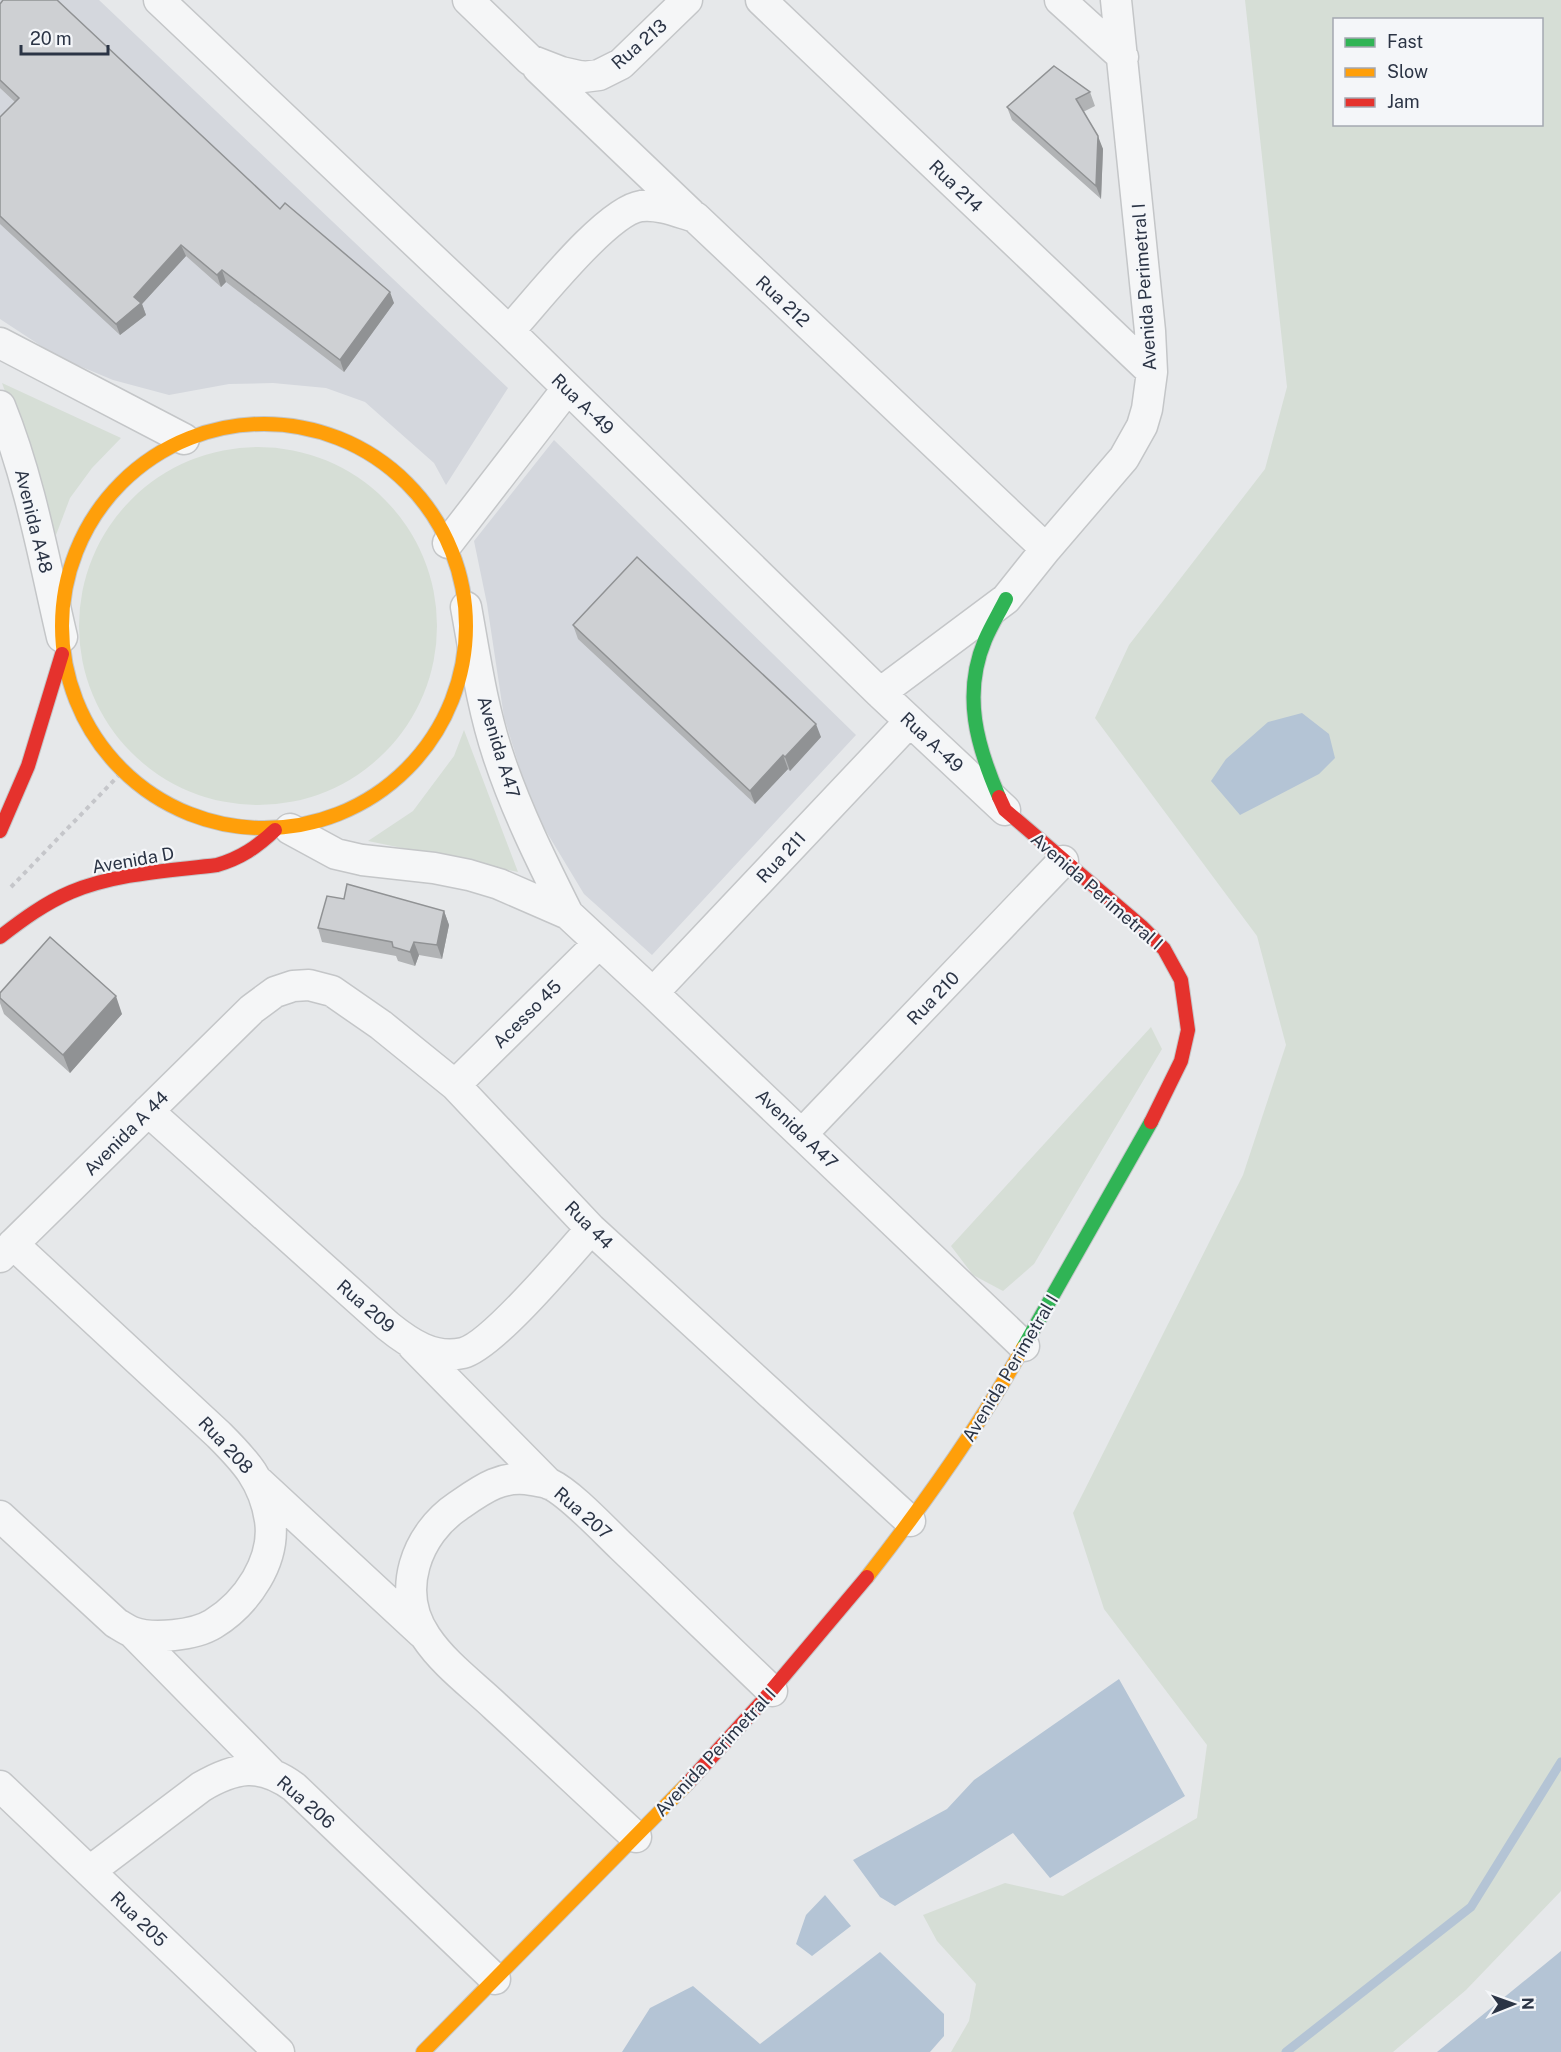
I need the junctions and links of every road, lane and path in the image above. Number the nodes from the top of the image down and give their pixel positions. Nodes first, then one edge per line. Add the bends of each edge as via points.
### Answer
1 (159, 0) edge
2 (468, 0) edge
3 (687, 0) edge
4 (761, 0) edge
5 (1060, 0) edge
6 (1116, 0) edge
7 (1123, 57) junction
8 (530, 60) junction
9 (695, 217) junction
10 (509, 332) junction
11 (0, 343) edge
12 (1152, 372) junction
13 (567, 389) junction
14 (0, 406) edge
15 (184, 439) junction
16 (448, 543) junction
17 (1046, 549) junction
18 (1006, 599) junction
19 (466, 607) junction
20 (63, 643) junction
21 (880, 693) junction
22 (910, 721) junction
23 (123, 771) junction
24 (1005, 810) junction
25 (282, 829) junction
26 (0, 831) edge
27 (1063, 861) junction
28 (8, 891) dead end
29 (567, 914) junction
30 (0, 937) edge
31 (599, 943) junction
32 (653, 993) junction
33 (252, 1009) joint
34 (455, 1085) junction
35 (148, 1111) junction
36 (802, 1134) junction
37 (591, 1229) junction
38 (6, 1251) edge
39 (411, 1344) junction
40 (1024, 1346) junction
41 (257, 1480) junction
42 (549, 1484) junction
43 (0, 1516) edge
44 (910, 1521) junction
45 (132, 1632) junction
46 (425, 1636) junction
47 (772, 1691) junction
48 (271, 1773) junction
49 (0, 1786) edge
50 (636, 1837) junction
51 (90, 1871) junction
52 (495, 1979) junction
53 (279, 2052) edge
54 (423, 2052) edge

1 - 10 street, Rua A-49
2 - 8 street, Rua 213
3 - 8 street, Rua 213 via 621,64 599,75 572,76
4 - 12 street, Rua 214
5 - 7 street
6 - 7 street, Avenida Perimetral I
7 - 12 street, Avenida Perimetral I
8 - 9 street
9 - 10 street, Rua 212 via 656,206 635,208 616,217
9 - 17 street, Rua 212
10 - 13 street, Rua A-49
11 - 15 street
12 - 17 street, Avenida Perimetral I via 1147,410 1134,442 1105,482
13 - 16 street
13 - 21 street, Rua A-49
14 - 20 street, Avenida A48 via 19,459
15 - 16 street via 239,424 267,423 296,425 350,442 375,456 418,494
15 - 20 street via 140,466 117,486 92,519 74,556 64,596
16 - 19 street via 460,574
17 - 18 street, Avenida Perimetral I
18 - 21 street, Avenida Perimetral I
18 - 24 street, Avenida Perimetral I via 980,655 973,701 975,729 984,762
19 - 25 street via 458,685 443,721 422,753 395,782 363,804 328,820
19 - 29 street, Avenida A47 via 497,753 531,840
20 - 23 street via 71,687 86,722
20 - 26 street via 31,754
21 - 22 street, Rua A-49
22 - 24 street, Rua A-49
22 - 32 street, Rua 211
23 - 25 street via 165,804 200,820 237,828
23 - 28 path
24 - 27 street, Avenida Perimetral I
25 - 29 street, Avenida A47 via 336,854 469,875
25 - 30 street, Avenida D via 232,861 119,878 70,892
27 - 36 street, Rua 210
27 - 40 street, Avenida Perimetral I via 1164,949 1181,980 1188,1030 1181,1061 1156,1113
29 - 31 street, Avenida A47
31 - 32 street, Avenida A47
31 - 34 street, Acesso 45
32 - 36 street, Avenida A47
33 - 34 street, Rua 44 via 275,992 293,986 332,991
33 - 35 street, Avenida A 44
34 - 37 street, Rua 44
35 - 38 street, Avenida A 44
35 - 39 street, Rua 209
36 - 40 street, Avenida A47
37 - 39 street, Rua 209 via 506,1321 475,1348 466,1353 443,1354
37 - 44 street, Rua 44
38 - 41 street, Rua 208 via 219,1435
39 - 42 street
40 - 44 street, Avenida Perimetral I via 975,1430
41 - 45 street, Rua 208 via 270,1520 270,1544 261,1571 243,1598 212,1625 194,1631 160,1636
41 - 46 street
42 - 46 street, Rua 207 via 518,1478 494,1483 453,1509 425,1539 411,1577 415,1613
42 - 47 street, Rua 207 via 591,1517
43 - 45 street, Rua 208 via 100,1609
44 - 47 street, Avenida Perimetral I
45 - 48 street
46 - 50 street, Rua 207 via 457,1671
47 - 50 street, Avenida Perimetral I
48 - 51 street, Rua 206 via 248,1770 220,1776
48 - 52 street, Rua 206 via 294,1787
49 - 51 street, Rua 205
50 - 52 street, Avenida Perimetral I
51 - 53 street, Rua 205
52 - 54 street, Avenida Perimetral I

